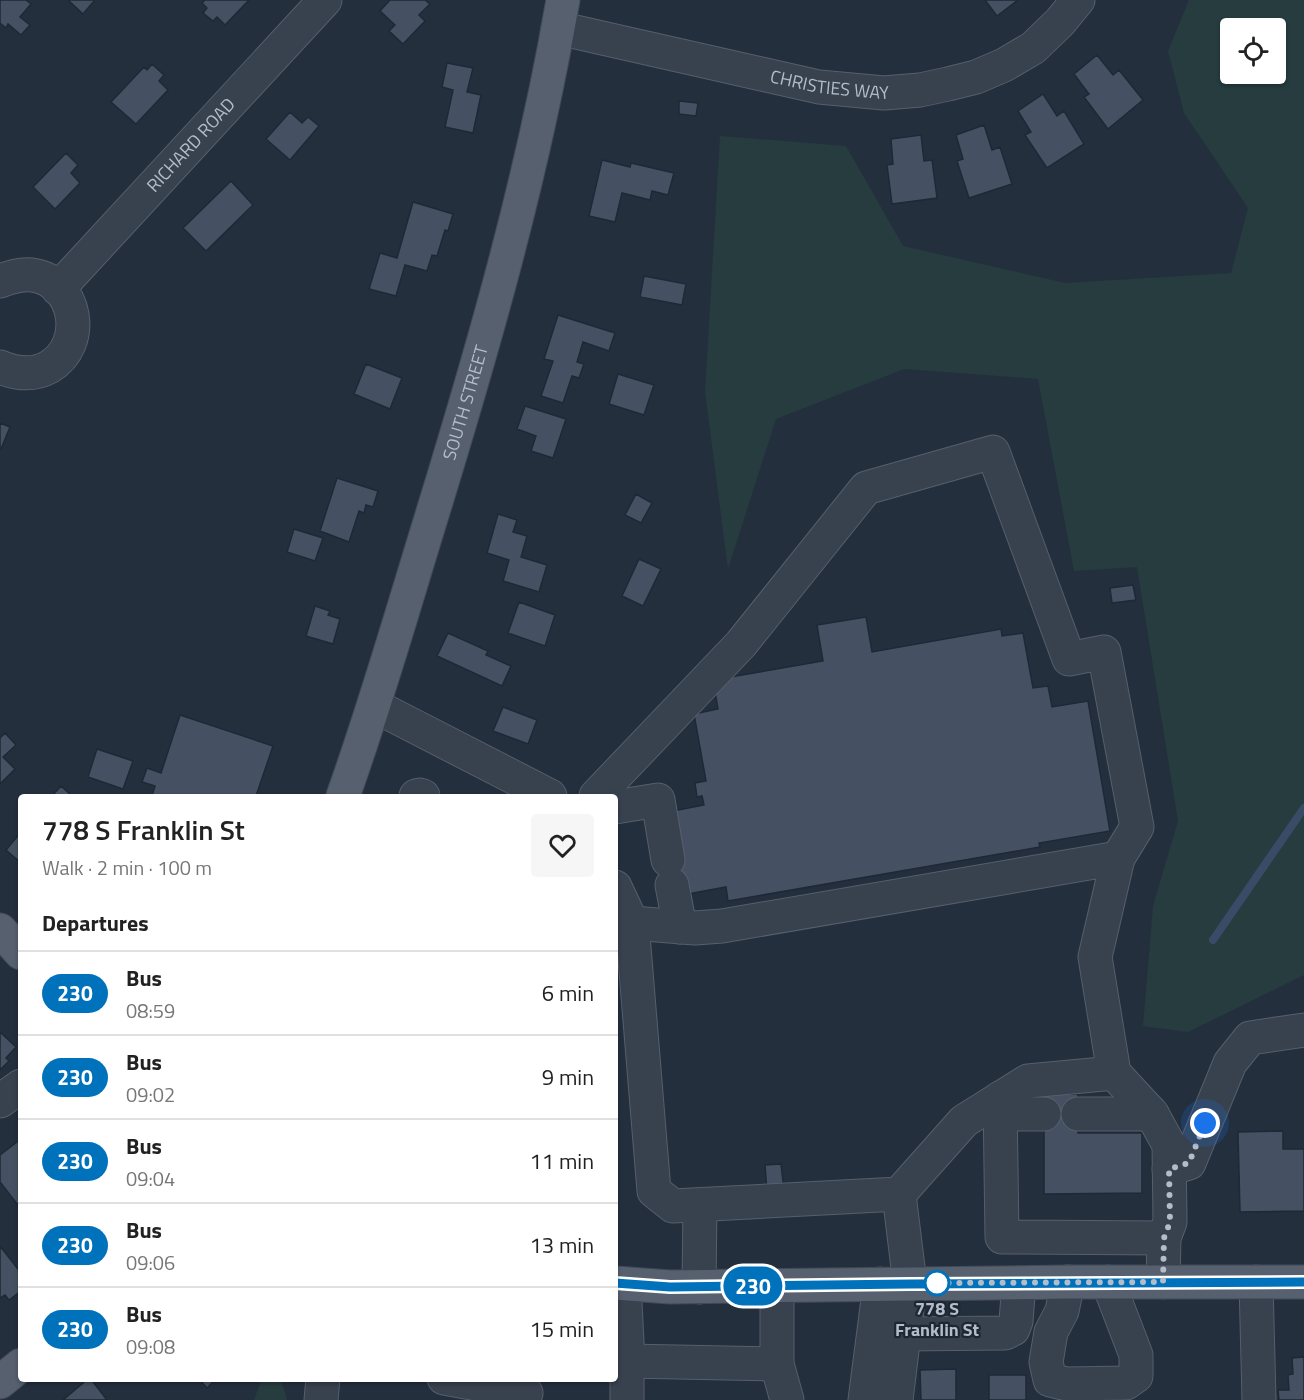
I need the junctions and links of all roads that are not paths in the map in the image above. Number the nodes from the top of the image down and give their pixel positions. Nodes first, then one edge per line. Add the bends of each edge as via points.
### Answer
1 (325, 0) edge
2 (1078, 0) edge
3 (560, 14) edge
4 (0, 281) edge
5 (58, 288) junction
6 (0, 367) edge
7 (375, 706) junction
8 (509, 787) edge
9 (344, 794) edge
10 (541, 794) edge
11 (598, 794) edge
12 (618, 807) edge
13 (1118, 858) junction
14 (618, 900) edge
15 (624, 926) edge
16 (680, 927) junction
17 (0, 930) edge
18 (18, 950) edge
19 (1304, 1030) edge
20 (628, 1043) edge
21 (1114, 1073) junction
22 (18, 1088) edge
23 (0, 1101) edge
24 (1001, 1106) junction
25 (1044, 1114) dead end
26 (1078, 1114) dead end
27 (1152, 1114) junction
28 (1169, 1169) junction
29 (899, 1194) junction
30 (700, 1204) junction
31 (1164, 1238) junction
32 (1068, 1282) junction
33 (1108, 1282) junction
34 (1163, 1282) junction
35 (1256, 1282) junction
36 (1304, 1282) edge
37 (620, 1283) edge
38 (1019, 1283) junction
39 (895, 1284) junction
40 (777, 1286) junction
41 (699, 1287) junction
42 (904, 1334) junction
43 (627, 1361) junction
44 (777, 1364) junction
45 (18, 1367) edge
46 (0, 1382) edge
47 (323, 1382) edge
48 (488, 1382) edge
49 (526, 1391) edge
50 (321, 1400) edge
51 (627, 1400) edge
52 (787, 1400) edge
53 (865, 1400) edge
54 (896, 1400) edge
55 (1259, 1400) edge

1 - 5 street, RICHARD ROAD
2 - 3 street, CHRISTIES WAY via 1033,48 1004,65 948,84 884,93 819,87
3 - 7 main road, SOUTH STREET via 528,172 496,298
4 - 5 street via 16,275 33,275
5 - 6 street via 71,307 74,323 66,352 42,371 26,374
7 - 8 street
7 - 9 main road, SOUTH STREET
8 - 10 street
11 - 13 street via 741,644 866,488 993,452 1069,659 1104,652 1137,827
12 - 16 street via 658,800
13 - 16 street via 722,926
13 - 21 street via 1095,957
14 - 15 street
15 - 16 street
15 - 20 street
17 - 18 main road
19 - 28 street via 1250,1038 1230,1063 1189,1163
20 - 30 street via 654,1191 673,1206
21 - 24 street via 1028,1081
21 - 27 street
22 - 23 street
24 - 25 street
24 - 29 street via 964,1121
24 - 31 street via 1002,1237
26 - 27 street
27 - 28 street via 1169,1145
28 - 31 street via 1170,1222
29 - 30 street
29 - 39 street
30 - 41 street
31 - 34 street
32 - 33 main road
32 - 33 street via 1062,1311 1051,1332 1046,1362 1050,1380 1067,1384 1126,1383 1136,1376 1136,1355
32 - 38 main road
33 - 34 main road
34 - 35 main road
35 - 36 main road
35 - 55 street
37 - 41 main road
37 - 43 street
38 - 39 main road
38 - 42 street via 1016,1321 1013,1329 1005,1333
39 - 40 main road
39 - 42 street
39 - 53 street
40 - 41 main road
40 - 44 street
42 - 54 street
43 - 44 street
43 - 51 street
44 - 52 street
45 - 46 main road
47 - 50 street
48 - 49 street

